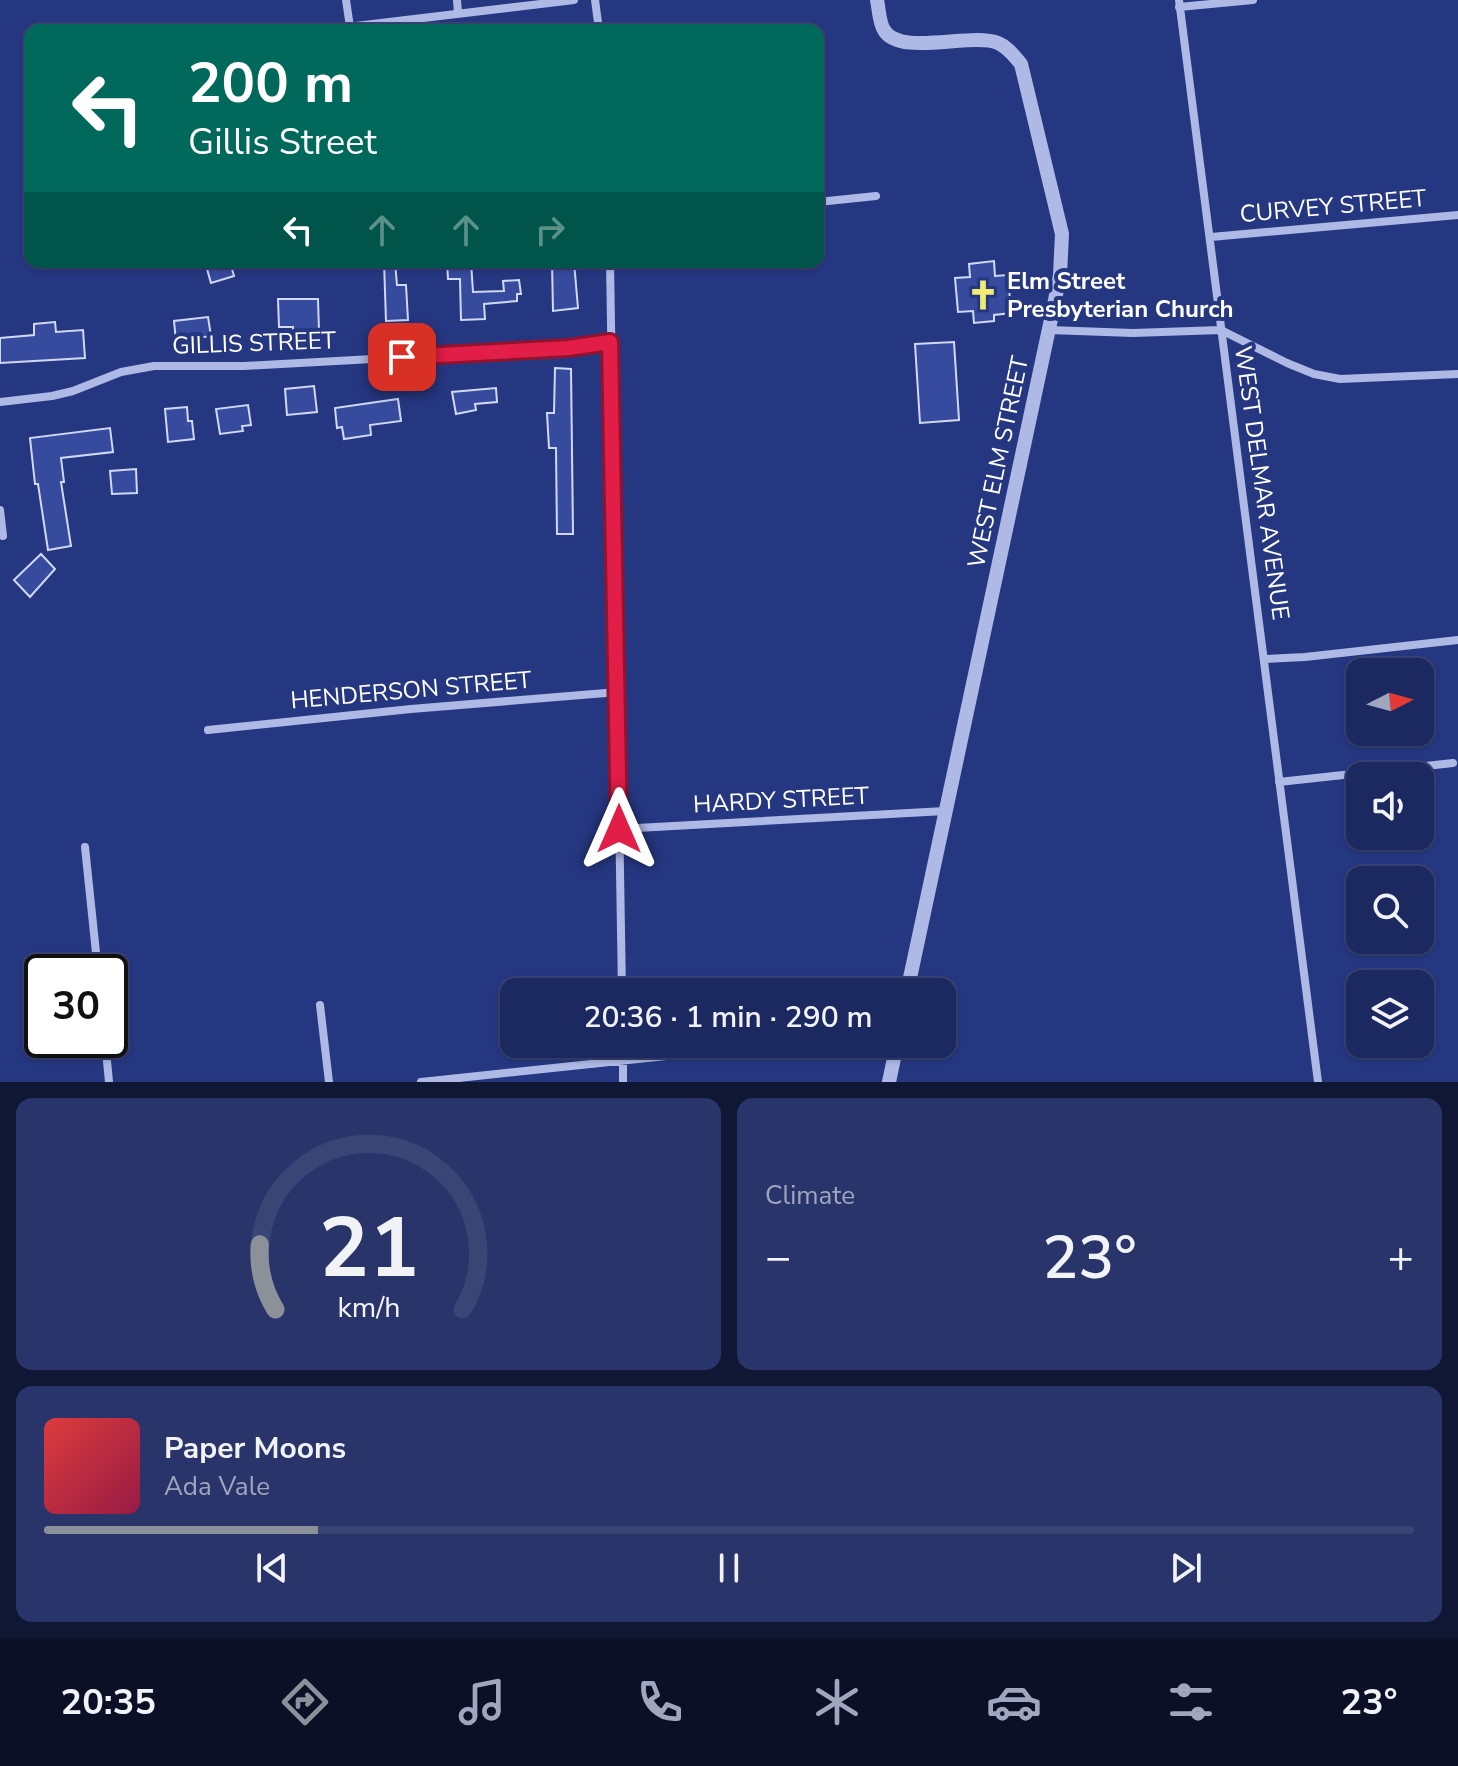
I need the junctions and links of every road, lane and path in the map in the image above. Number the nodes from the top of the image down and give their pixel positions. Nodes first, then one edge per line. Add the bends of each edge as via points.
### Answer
1 (346, 0) edge
2 (457, 0) edge
3 (574, 0) edge
4 (595, 0) edge
5 (877, 0) edge
6 (1253, 0) edge
7 (1179, 4) edge
8 (458, 13) junction
9 (350, 24) edge
10 (373, 24) edge
11 (598, 24) edge
12 (876, 196) dead end
13 (824, 201) edge
14 (1458, 215) edge
15 (1211, 237) junction
16 (610, 268) edge
17 (1048, 330) junction
18 (1221, 330) junction
19 (610, 342) junction
20 (1458, 374) edge
21 (0, 402) edge
22 (0, 510) edge
23 (3, 536) dead end
24 (1458, 640) edge
25 (1265, 659) junction
26 (618, 692) junction
27 (208, 730) dead end
28 (1453, 763) dead end
29 (1279, 782) junction
30 (945, 811) junction
31 (619, 829) junction
32 (85, 847) dead end
33 (96, 954) edge
34 (622, 978) edge
35 (910, 978) edge
36 (320, 1005) dead end
37 (107, 1058) edge
38 (651, 1058) edge
39 (894, 1058) edge
40 (623, 1061) junction
41 (109, 1082) edge
42 (329, 1082) edge
43 (421, 1082) edge
44 (623, 1082) edge
45 (889, 1082) edge
46 (1318, 1082) edge

1 - 9 street
2 - 8 street
3 - 8 street
4 - 11 street
5 - 17 street, WEST ELM STREET via 884,32 890,37 927,43 997,42 1021,64 1062,234
6 - 7 street
7 - 15 street, WEST DELMAR AVENUE
8 - 10 street
12 - 13 street
14 - 15 street, CURVEY STREET
15 - 18 street, WEST DELMAR AVENUE
16 - 19 street
17 - 18 street
17 - 30 street, WEST ELM STREET
18 - 20 street via 1287,363 1340,379
18 - 25 street, WEST DELMAR AVENUE
19 - 21 street, GILLIS STREET via 260,365 154,366 52,396
19 - 26 street
22 - 23 street
24 - 25 street
25 - 29 street, WEST DELMAR AVENUE
26 - 27 street, HENDERSON STREET
26 - 31 street
28 - 29 street
29 - 46 street, WEST DELMAR AVENUE
30 - 31 street, HARDY STREET
30 - 35 street, WEST ELM STREET
31 - 34 street
32 - 33 street
36 - 42 street
37 - 41 street
38 - 40 street
39 - 45 street
40 - 43 street
40 - 44 street

